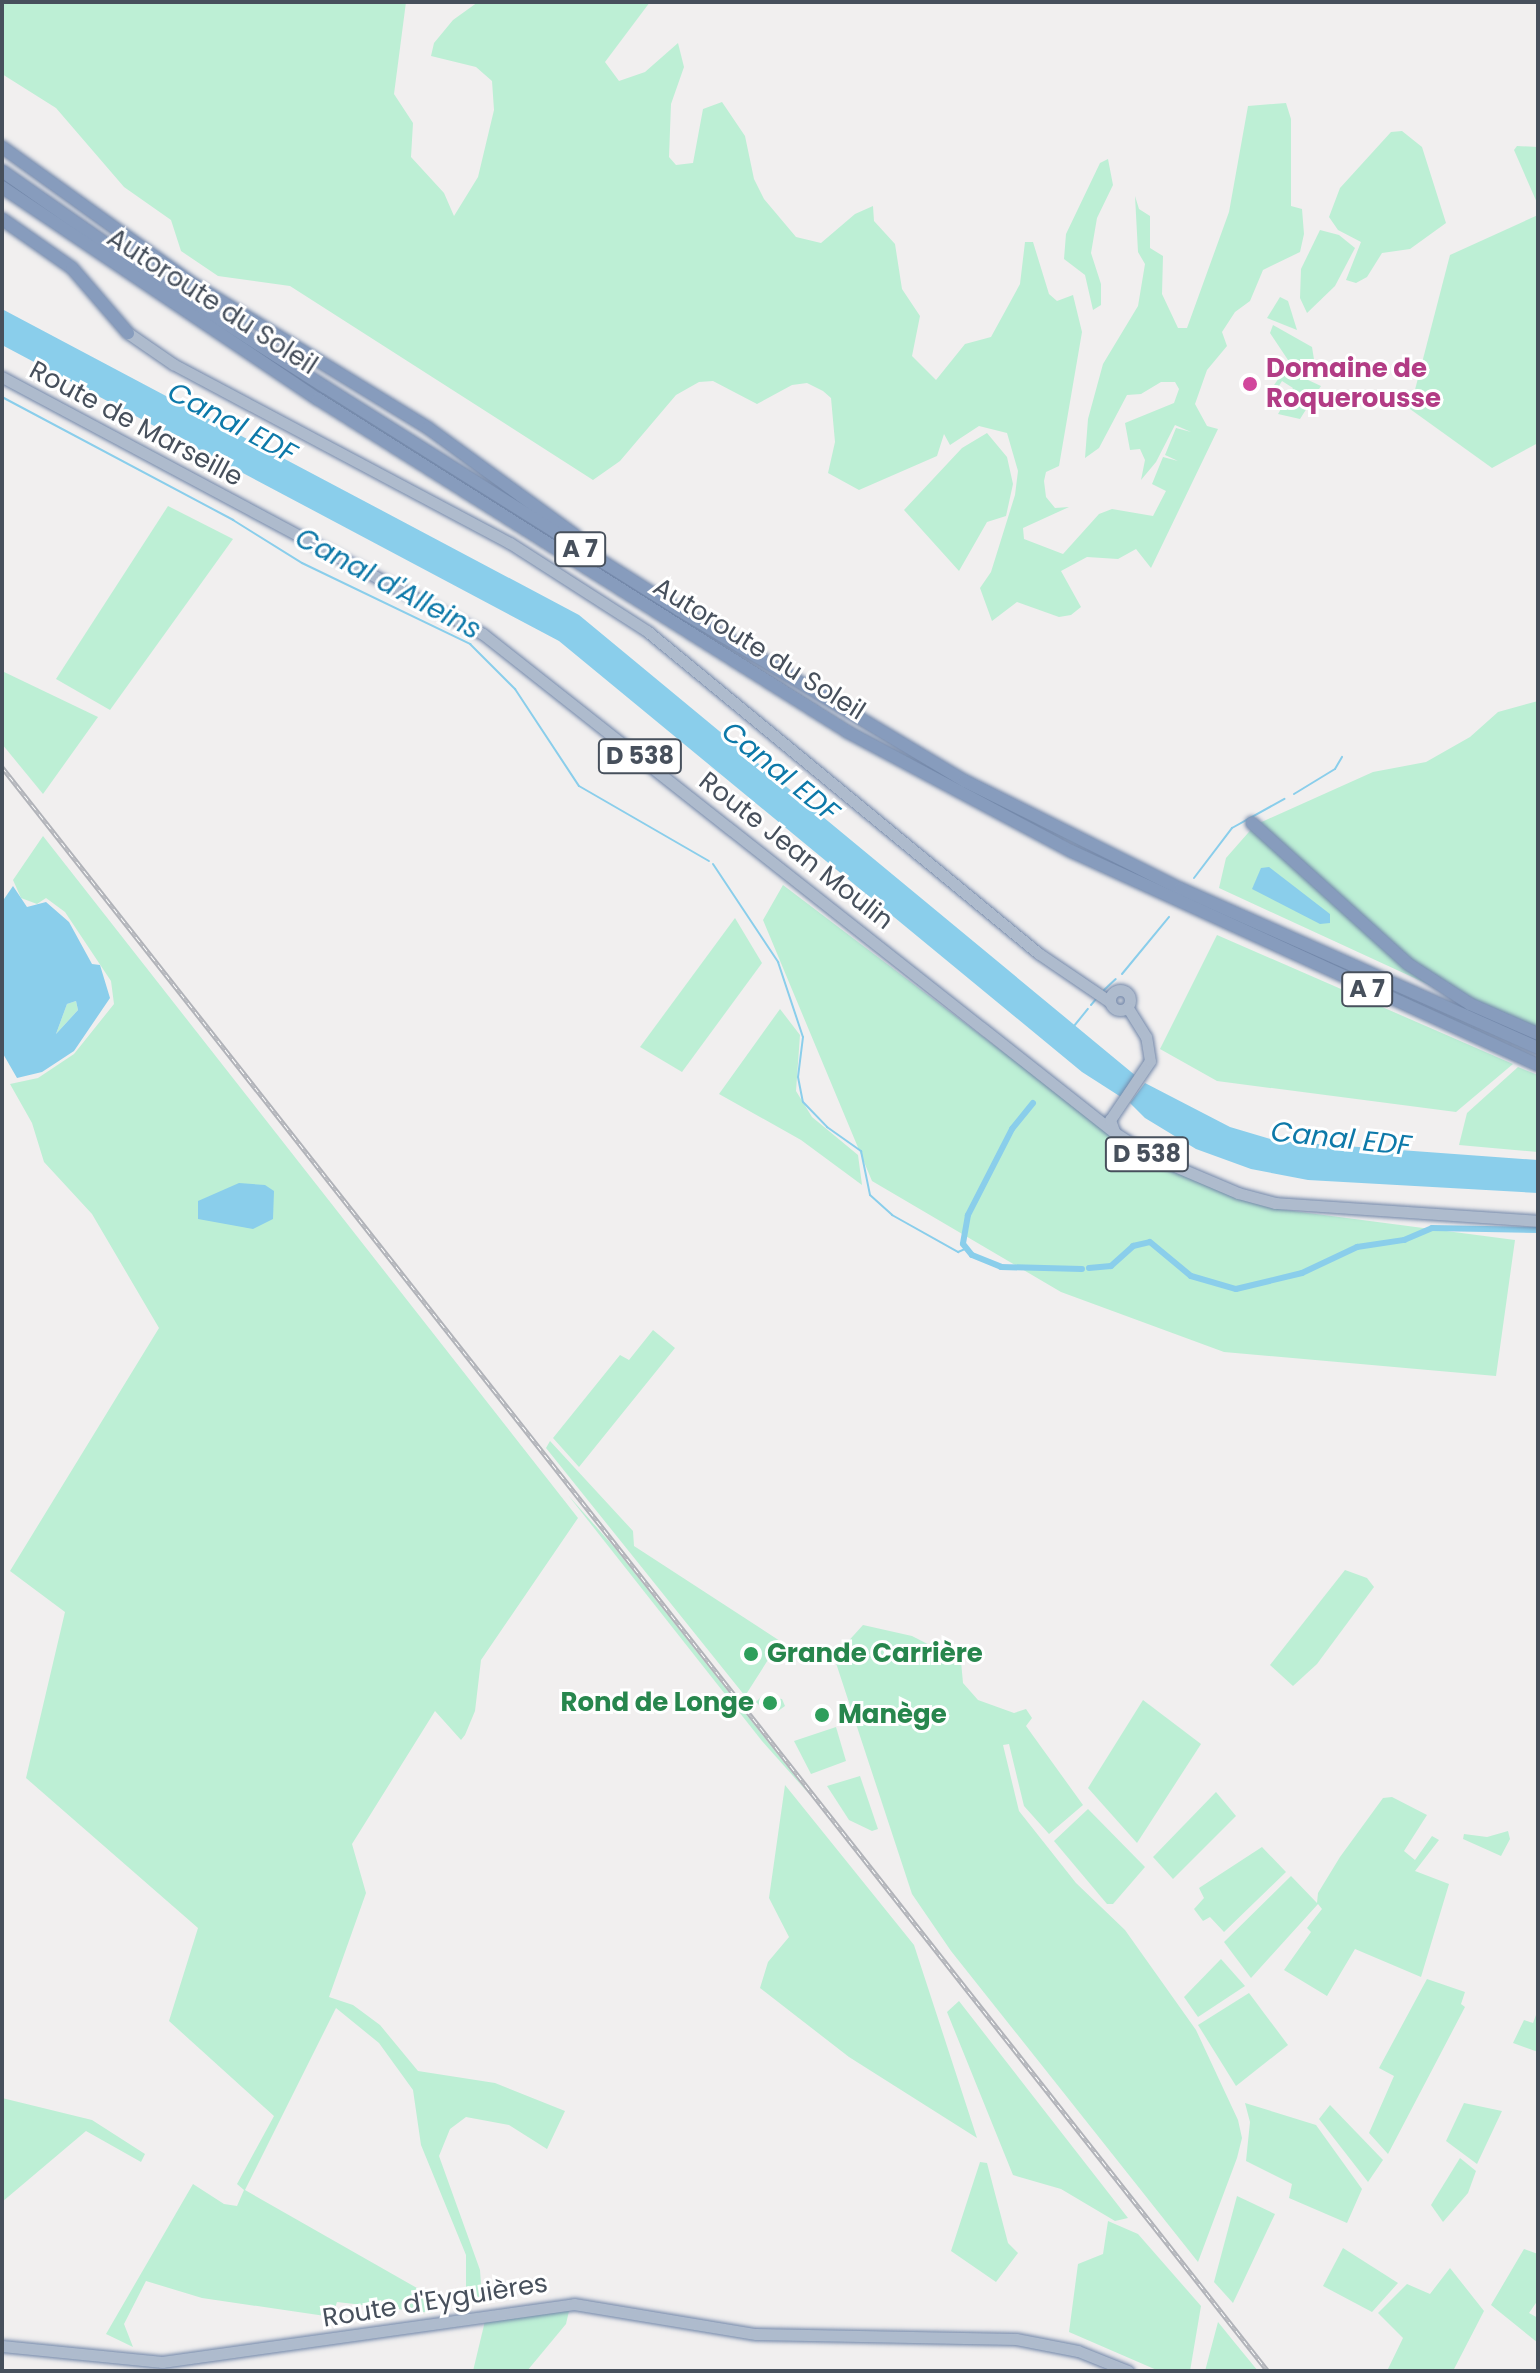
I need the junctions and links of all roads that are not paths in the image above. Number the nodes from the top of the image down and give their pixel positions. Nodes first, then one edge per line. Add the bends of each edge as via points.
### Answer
1 (2, 147) edge
2 (2, 171) edge
3 (2, 187) edge
4 (2, 219) edge
5 (128, 333) joint
6 (2, 377) edge
7 (250, 509) joint
8 (679, 610) junction
9 (1252, 823) dead end
10 (1177, 894) junction
11 (1201, 905) junction
12 (1108, 997) junction
13 (1128, 1008) junction
14 (1538, 1034) edge
15 (1004, 1043) junction
16 (1538, 1048) edge
17 (1538, 1065) edge
18 (1113, 1126) junction
19 (1538, 1221) edge
20 (2, 2346) edge
21 (1126, 2371) edge

1 - 8 highway via 193,284 428,428 474,467
2 - 8 highway, Autoroute du Soleil / A 7 via 155,278
3 - 10 highway, Autoroute du Soleil / A 7 via 291,382 848,732 1008,820
4 - 5 highway via 68,264
5 - 12 main road via 173,364 510,543 647,631 1038,953
6 - 7 main road, Route de Marseille / D 538
7 - 15 main road, Route Jean Moulin / D 538 via 483,634
8 - 10 highway, Autoroute du Soleil / A 7 via 965,781
9 - 14 highway via 1408,964 1470,1004
10 - 11 highway, Autoroute du Soleil / A 7
11 - 16 highway, Autoroute du Soleil / A 7
11 - 17 highway, Autoroute du Soleil / A 7
12 - 13 main road via 1119,1011
12 - 13 main road via 1126,991
13 - 18 main road via 1149,1047 1142,1079
15 - 18 main road, D 538
15 - 18 main road, Route Jean Moulin / D 538
18 - 19 main road, Route Jean Moulin / D 538 via 1188,1169 1237,1188 1319,1207
20 - 21 main road, Route d'Eyguières via 162,2362 563,2304 618,2308 756,2334 1016,2339

